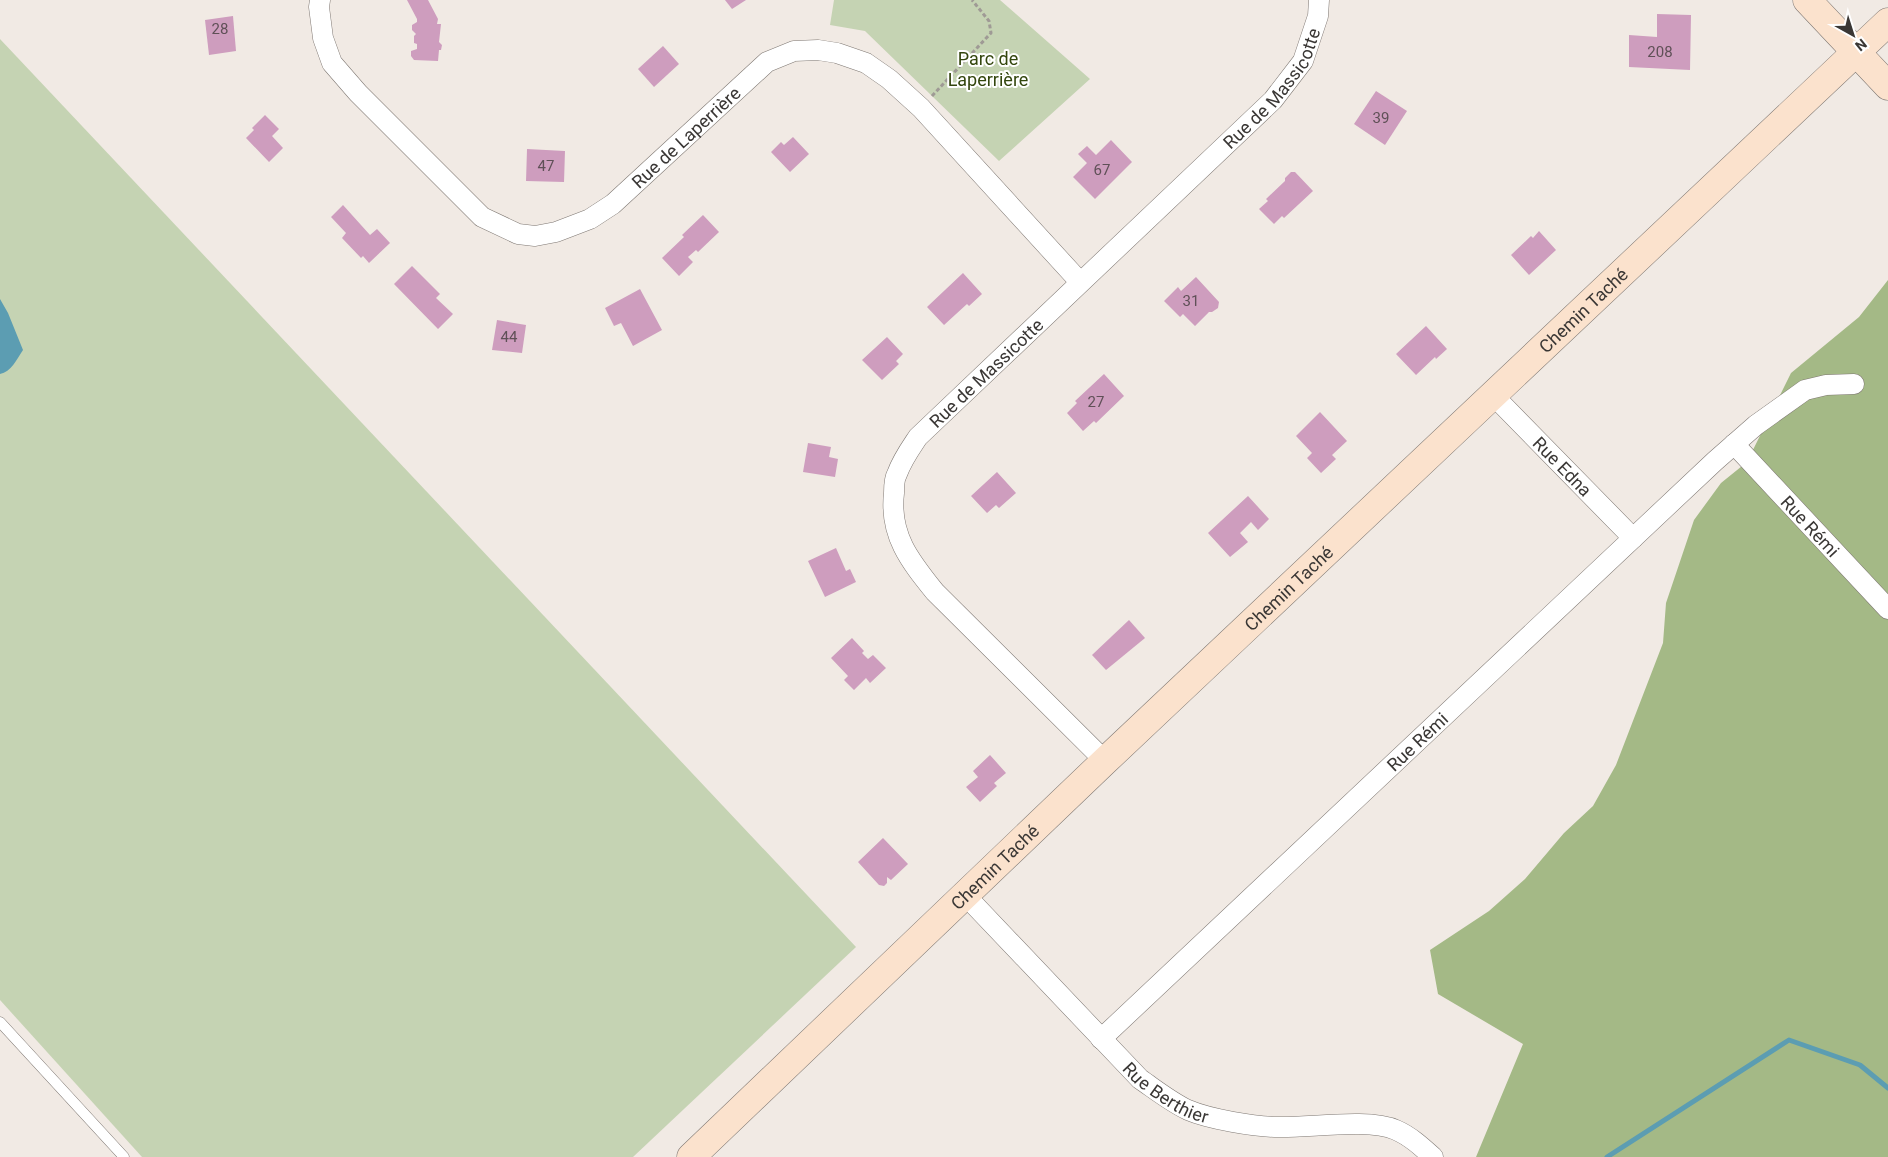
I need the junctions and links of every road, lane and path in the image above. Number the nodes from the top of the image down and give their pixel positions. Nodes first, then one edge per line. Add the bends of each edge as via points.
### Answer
1 (320, 0) edge
2 (972, 0) edge
3 (1319, 0) edge
4 (1807, 0) edge
5 (1888, 22) edge
6 (1856, 53) junction
7 (1888, 86) edge
8 (921, 108) junction
9 (1080, 282) junction
10 (1854, 384) dead end
11 (1492, 394) junction
12 (1734, 444) junction
13 (1633, 538) junction
14 (1888, 609) edge
15 (1105, 761) junction
16 (966, 896) junction
17 (0, 1022) edge
18 (1101, 1039) junction
19 (124, 1157) edge
20 (691, 1157) edge
21 (1433, 1157) edge

1 - 8 street, Rue de Laperrière via 323,38 332,63 482,217 518,234 536,236 556,232 590,219 613,204 767,62 794,51 837,53 866,63
2 - 8 path via 989,21 991,33
3 - 9 street, Rue de Massicotte via 1318,16 1303,61 1273,100
4 - 6 street
5 - 6 street, Chemin Taché
6 - 7 street
6 - 11 street, Chemin Taché
8 - 9 street, Rue de Laperrière
9 - 15 street, Rue de Massicotte via 918,437 896,476 892,509 897,537 935,592
10 - 12 street, Rue Rémi via 1805,390
11 - 13 street, Rue Edna
11 - 15 street, Chemin Taché
12 - 13 street, Rue Rémi
12 - 14 street, Rue Rémi
13 - 18 street, Rue Rémi
15 - 16 street, Chemin Taché
16 - 18 street, Rue Berthier
16 - 20 street, Chemin Taché
17 - 19 lane
18 - 21 street, Rue Berthier via 1140,1079 1190,1110 1219,1119 1276,1127 1375,1125 1396,1130

